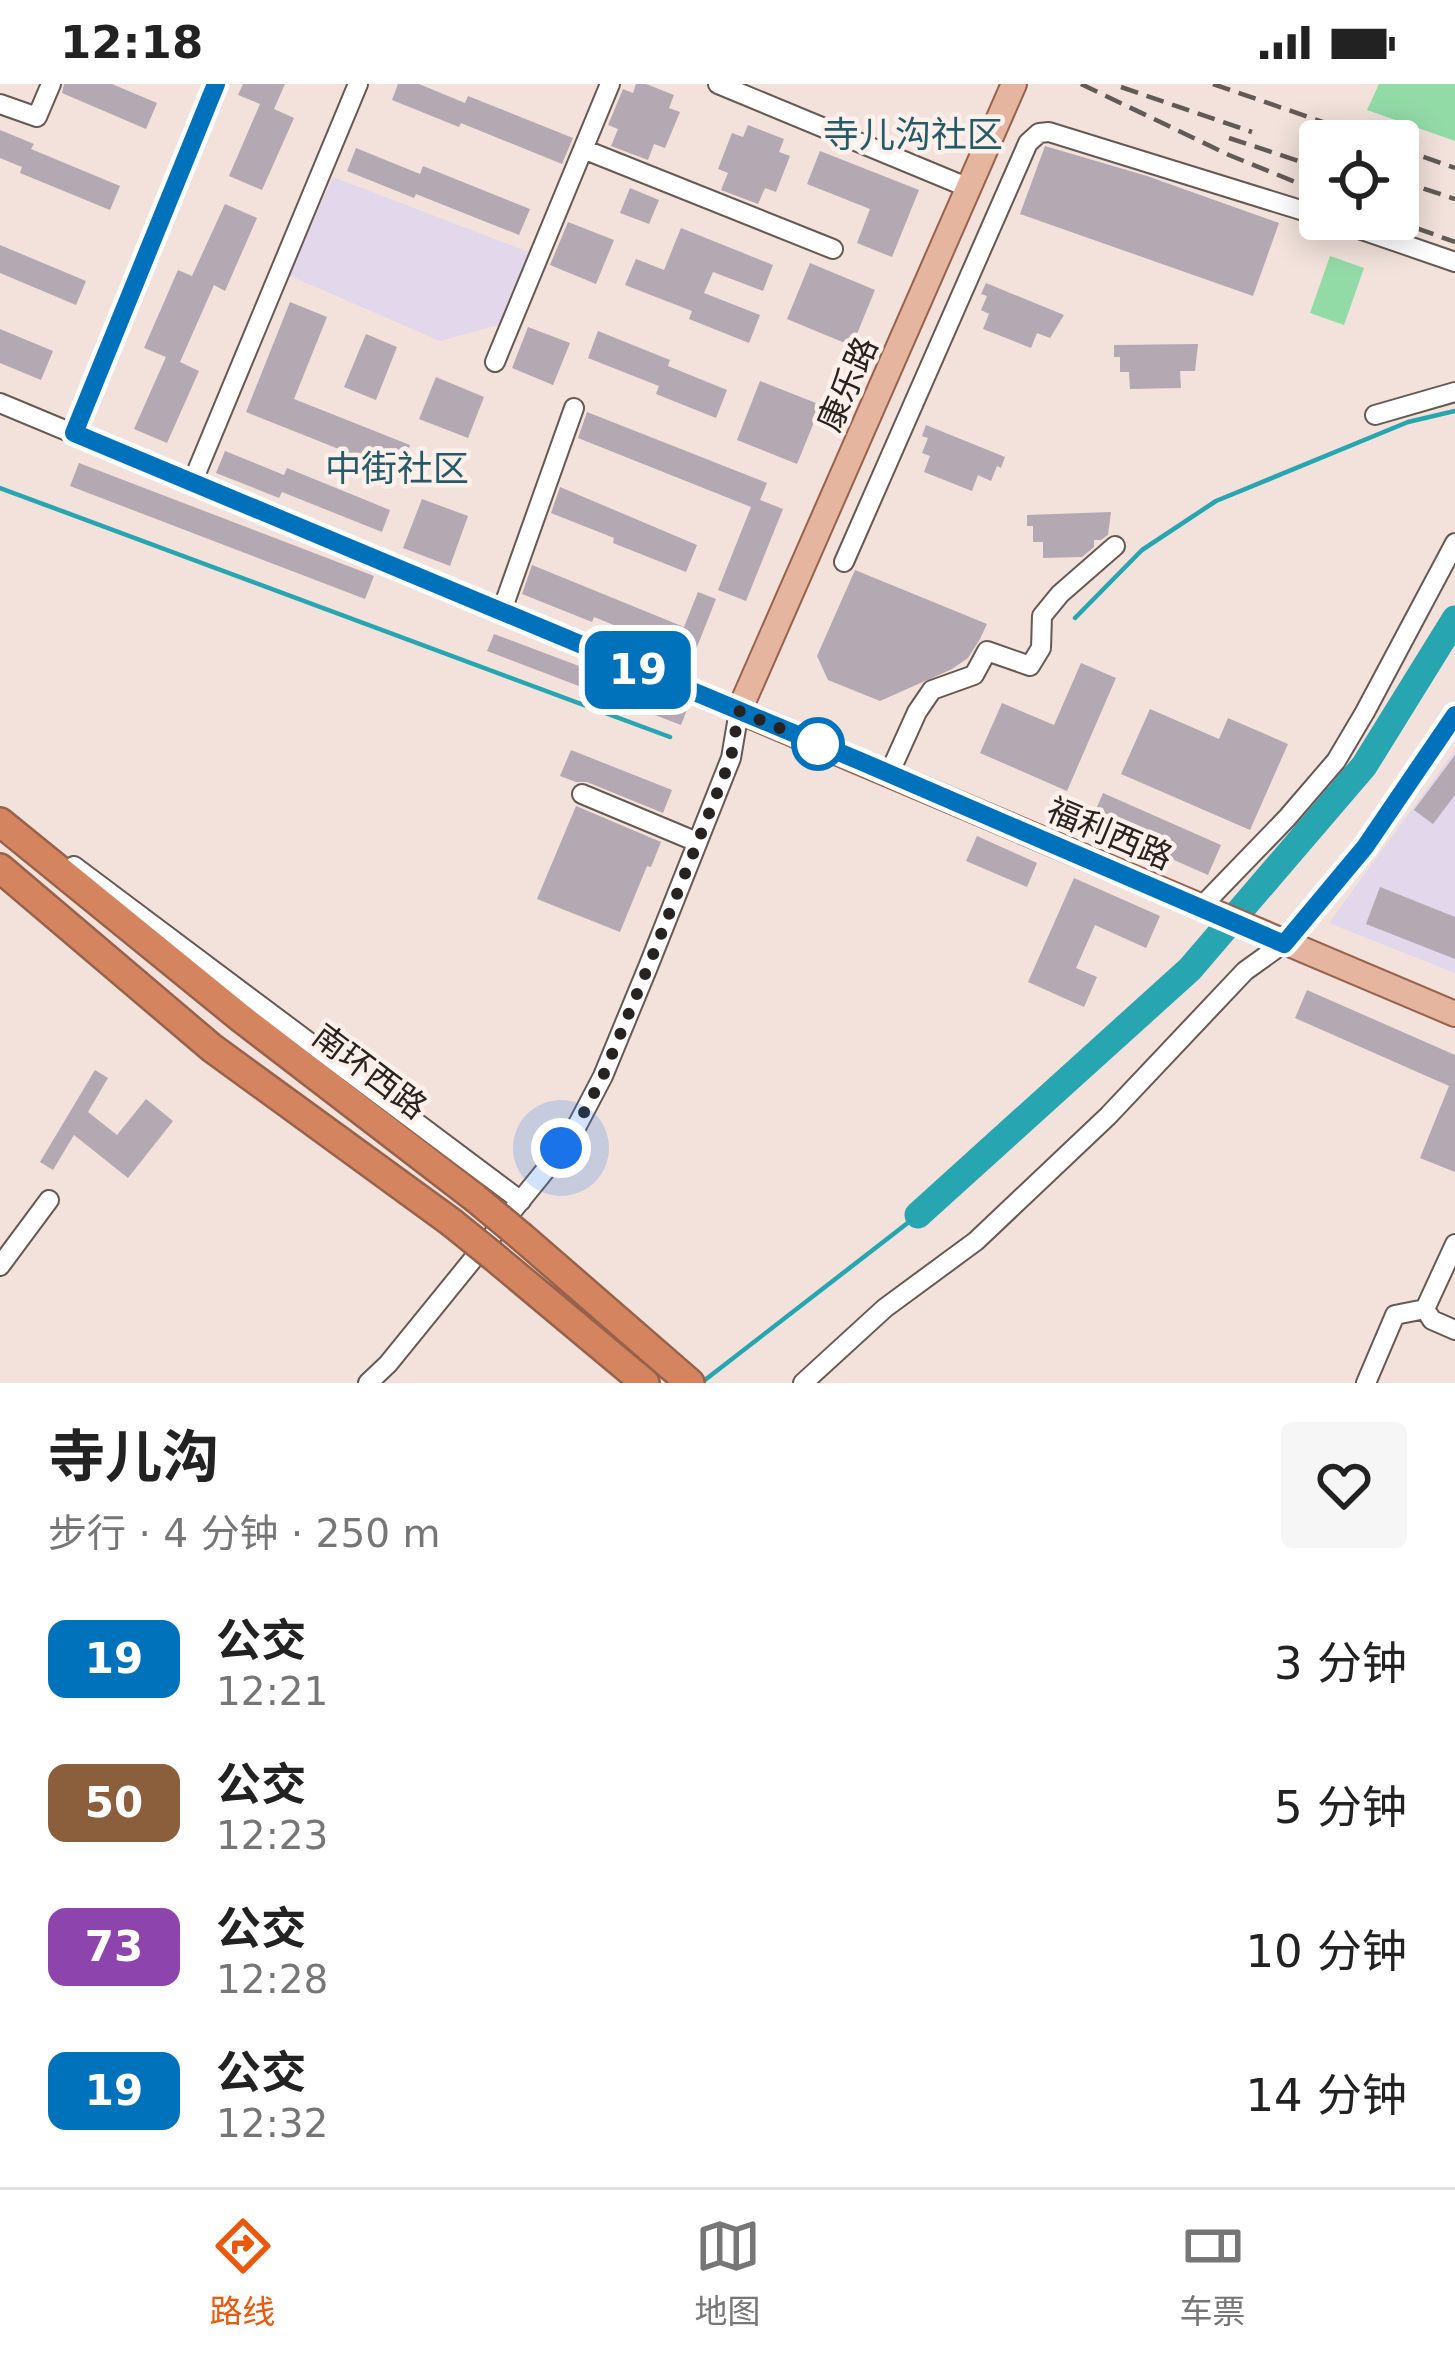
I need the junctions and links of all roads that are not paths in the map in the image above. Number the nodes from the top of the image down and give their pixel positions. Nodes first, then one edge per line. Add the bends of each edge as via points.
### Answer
1 (51, 84) edge
2 (217, 84) edge
3 (358, 84) edge
4 (610, 84) edge
5 (718, 84) edge
6 (1014, 84) edge
7 (0, 104) edge
8 (583, 148) junction
9 (969, 188) junction
10 (1299, 209) edge
11 (1391, 240) edge
12 (832, 249) dead end
13 (1455, 262) edge
14 (495, 362) dead end
15 (1455, 392) edge
16 (0, 403) edge
17 (574, 408) dead end
18 (1375, 415) dead end
19 (74, 433) junction
20 (192, 483) junction
21 (1455, 543) edge
22 (1115, 546) dead end
23 (844, 562) dead end
24 (501, 613) junction
25 (739, 711) junction
26 (1455, 715) edge
27 (889, 774) junction
28 (582, 794) dead end
29 (0, 820) edge
30 (698, 842) junction
31 (0, 868) edge
32 (1205, 910) junction
33 (1278, 941) junction
34 (1455, 1014) edge
35 (49, 1200) dead end
36 (521, 1201) junction
37 (1455, 1244) edge
38 (0, 1266) edge
39 (1425, 1309) junction
40 (1455, 1330) edge
41 (637, 1377) edge
42 (368, 1383) edge
43 (690, 1383) edge
44 (802, 1383) edge
45 (1366, 1383) edge

1 - 7 street via 37,117
2 - 19 street
3 - 20 street
4 - 8 street
5 - 9 street
6 - 9 main road, 康乐路
8 - 12 street
8 - 14 street
9 - 25 main road, 康乐路
10 - 23 street via 1049,132 1034,136
11 - 13 street
15 - 18 street
16 - 19 street
17 - 24 street
19 - 20 street
20 - 24 street
21 - 32 street via 1336,761
22 - 27 street via 1042,616 1041,648 1030,666 987,651 974,675 932,690
24 - 25 street
25 - 27 main road, 福利西路
25 - 30 street via 731,758
26 - 33 street via 1365,847
27 - 32 main road, 福利西路
28 - 30 street
29 - 36 street via 34,836
29 - 43 highway, 南环西路, bridge via 474,1197
30 - 36 street via 603,1076 569,1141
31 - 41 highway, bridge via 212,1048 451,1222
32 - 33 main road, 福利西路
33 - 34 main road, 福利西路
33 - 44 street via 976,1240
35 - 38 street
36 - 42 street
37 - 39 street
39 - 40 street
39 - 45 street via 1396,1315

